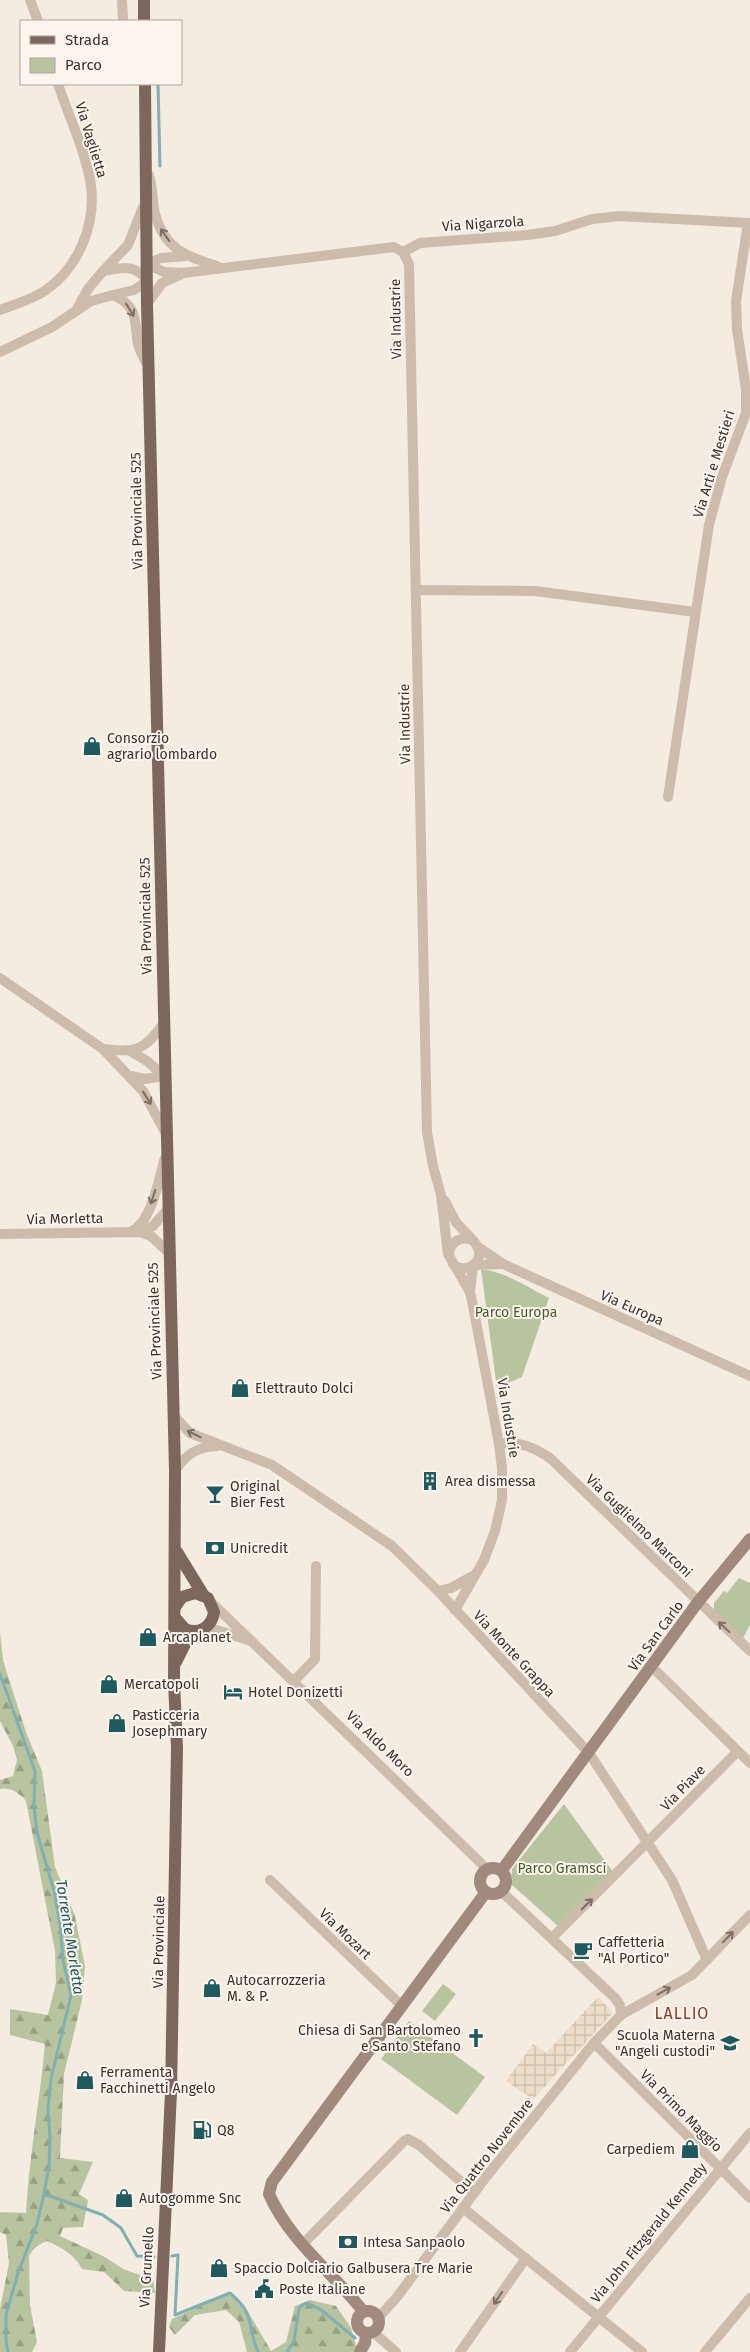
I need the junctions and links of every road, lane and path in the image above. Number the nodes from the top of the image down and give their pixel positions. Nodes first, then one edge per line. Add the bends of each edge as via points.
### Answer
1 (30, 0) edge
2 (122, 0) edge
3 (144, 0) edge
4 (38, 20) edge
5 (123, 20) edge
6 (144, 20) edge
7 (58, 85) edge
8 (145, 85) edge
9 (146, 167) junction
10 (146, 194) junction
11 (749, 223) edge
12 (403, 252) junction
13 (184, 256) junction
14 (147, 264) junction
15 (220, 267) junction
16 (103, 271) junction
17 (183, 273) junction
18 (147, 281) junction
19 (113, 295) junction
20 (147, 304) junction
21 (0, 310) edge
22 (75, 312) junction
23 (0, 352) edge
24 (149, 367) junction
25 (416, 590) junction
26 (695, 612) junction
27 (668, 797) dead end
28 (0, 978) edge
29 (163, 1024) junction
30 (103, 1049) junction
31 (130, 1051) junction
32 (128, 1074) junction
33 (164, 1076) junction
34 (165, 1132) junction
35 (166, 1157) junction
36 (441, 1195) junction
37 (167, 1210) junction
38 (135, 1232) junction
39 (0, 1234) edge
40 (475, 1243) junction
41 (168, 1252) junction
42 (450, 1258) junction
43 (503, 1264) junction
44 (474, 1265) junction
45 (470, 1292) junction
46 (750, 1376) edge
47 (173, 1415) junction
48 (499, 1444) junction
49 (220, 1446) junction
50 (175, 1471) junction
51 (750, 1540) edge
52 (175, 1550) junction
53 (316, 1566) dead end
54 (474, 1575) junction
55 (438, 1592) junction
56 (207, 1598) junction
57 (698, 1602) junction
58 (455, 1610) junction
59 (175, 1613) junction
60 (202, 1629) junction
61 (252, 1641) junction
62 (750, 1651) edge
63 (174, 1664) junction
64 (652, 1667) junction
65 (294, 1681) junction
66 (175, 1702) joint
67 (737, 1752) junction
68 (589, 1753) junction
69 (750, 1763) edge
70 (648, 1844) junction
71 (487, 1869) junction
72 (502, 1870) junction
73 (270, 1880) dead end
74 (501, 1891) junction
75 (486, 1892) junction
76 (750, 1915) edge
77 (552, 1938) junction
78 (707, 1960) junction
79 (402, 2006) junction
80 (621, 2015) junction
81 (594, 2043) junction
82 (750, 2133) edge
83 (719, 2168) junction
84 (166, 2182) joint
85 (474, 2193) junction
86 (750, 2198) edge
87 (463, 2208) junction
88 (303, 2244) junction
89 (526, 2258) junction
90 (750, 2298) edge
91 (363, 2312) junction
92 (379, 2317) junction
93 (599, 2318) junction
94 (369, 2332) junction
95 (159, 2352) edge
96 (360, 2352) edge
97 (396, 2352) edge
98 (460, 2352) edge
99 (570, 2352) edge
100 (642, 2352) edge
101 (706, 2352) edge

1 - 4 street
2 - 5 street
3 - 6 main road
7 - 21 street, Via Vaglietta via 89,179 91,204 87,230 78,254 57,281 38,295
8 - 9 main road, Via Provinciale 525
9 - 10 main road, Via Provinciale 525
13 -> 9 street via 160,226
10 - 14 main road, Via Provinciale 525
10 - 16 street via 130,241
11 - 12 street, Via Nigarzola via 620,216 592,219 555,231 528,235 420,243
11 - 26 street, Via Arti e Mestieri via 736,301 746,413 712,514
12 - 15 street via 394,246
12 - 25 street, Via Industrie via 409,264
13 - 14 street via 161,258
13 - 15 street
14 - 17 street via 164,272
14 - 18 main road, Via Provinciale 525
15 - 17 street
16 - 18 street via 132,268
16 - 22 street
17 - 20 street via 162,283
18 - 19 street via 134,290
18 - 20 main road, Via Provinciale 525
19 - 22 street via 91,301
19 -> 24 street via 126,302 133,311 139,346
20 - 24 main road, Via Provinciale 525
22 - 23 street
24 - 29 main road, Via Provinciale 525
25 - 26 street via 535,591
25 - 36 street, Via Industrie via 428,1132
26 - 27 street, Via Arti e Mestieri
28 - 30 street
29 - 31 street via 147,1043
29 - 33 main road, Via Provinciale 525
30 - 31 street
30 - 32 street
31 - 33 street via 148,1060
32 - 33 street via 140,1079
32 -> 34 street via 146,1096
33 - 34 main road, Via Provinciale 525
34 - 35 main road, Via Provinciale 525
35 - 37 main road, Via Provinciale 525
35 -> 38 street via 150,1207
36 - 40 street, Via Industrie via 456,1222
36 - 42 street, Via Industrie
37 - 38 street via 153,1226
37 - 41 main road, Via Provinciale 525
38 - 39 street, Via Morletta
38 - 41 street via 151,1236
40 - 42 street via 466,1238 457,1240 452,1243
40 - 43 street, Via Europa
40 - 44 street, Via Industrie via 479,1258
41 - 47 main road, Via Provinciale 525
42 - 44 street via 462,1269
42 - 45 street, Via Industrie
43 - 44 street, Via Europa
43 - 46 street, Via Europa
44 - 45 street, Via Industrie
45 - 48 street, Via Industrie
49 -> 47 street via 185,1430
47 - 50 main road, Via Provinciale 525
48 - 54 street, Via Industrie via 502,1500 495,1531 484,1560
48 - 57 street, Via Guglielmo Marconi via 514,1442 534,1447 550,1458
49 - 50 street via 191,1452
49 - 55 street, Via Monte Grappa via 272,1465 392,1546
50 - 52 main road, Via Provinciale 525
51 - 57 street, Via San Carlo
52 - 56 main road
52 - 59 main road, Via Provinciale 525
53 - 65 street via 315,1659
54 - 55 street
54 - 58 street, Via Industrie
55 - 58 street, Via Monte Grappa
56 - 59 main road via 198,1593 188,1594 180,1599
56 - 60 main road via 213,1614
56 - 61 street, Via Aldo Moro
62 -> 57 street, Via Guglielmo Marconi
57 - 64 street, Via San Carlo
58 - 68 street, Via Monte Grappa
59 - 60 main road via 185,1630
59 - 63 main road, Via Provinciale 525
60 - 61 street, Via Aldo Moro
60 - 63 main road via 185,1644
61 - 65 street, Via Aldo Moro
63 - 66 main road, Via Provinciale 525
64 - 67 street
64 - 68 street, Via San Carlo
65 - 71 street, Via Aldo Moro
66 - 84 main road, Via Provinciale via 172,2073
67 - 69 street
67 - 70 street, Via Piave
68 - 70 street, Via Monte Grappa
68 - 72 street, Via San Carlo
77 -> 70 street, Via Piave
70 - 78 street, Via Monte Grappa via 672,1880
71 - 72 street via 495,1867
71 - 75 street via 481,1876 480,1885
72 - 74 street via 506,1885
73 - 79 street, Via Mozart
74 - 75 street via 494,1894
74 - 77 street
75 - 79 street
78 -> 76 street, Via Quattro Novembre
77 - 80 street via 615,1998
80 -> 78 street, Via Quattro Novembre via 692,1975
79 - 88 street via 272,2182 269,2194 272,2202
80 - 81 street, Via Quattro Novembre
81 - 83 street, Via Primo Maggio
81 - 85 street, Via Quattro Novembre
82 - 83 street, Via John Fitzgerald Kennedy
83 - 86 street, Via Primo Maggio
83 - 93 street, Via John Fitzgerald Kennedy
84 - 95 main road, Via Grumello
85 - 87 street, Via Quattro Novembre
85 - 88 street via 408,2139
87 - 89 street
87 - 92 street, Via Quattro Novembre
88 - 91 street
89 - 93 street
89 -> 98 street
90 - 101 street
91 - 92 street via 372,2311
91 - 94 street via 359,2314 358,2327
92 - 94 street via 379,2326
93 - 99 street, Via John Fitzgerald Kennedy
93 - 100 street
94 - 96 street
94 - 97 street

